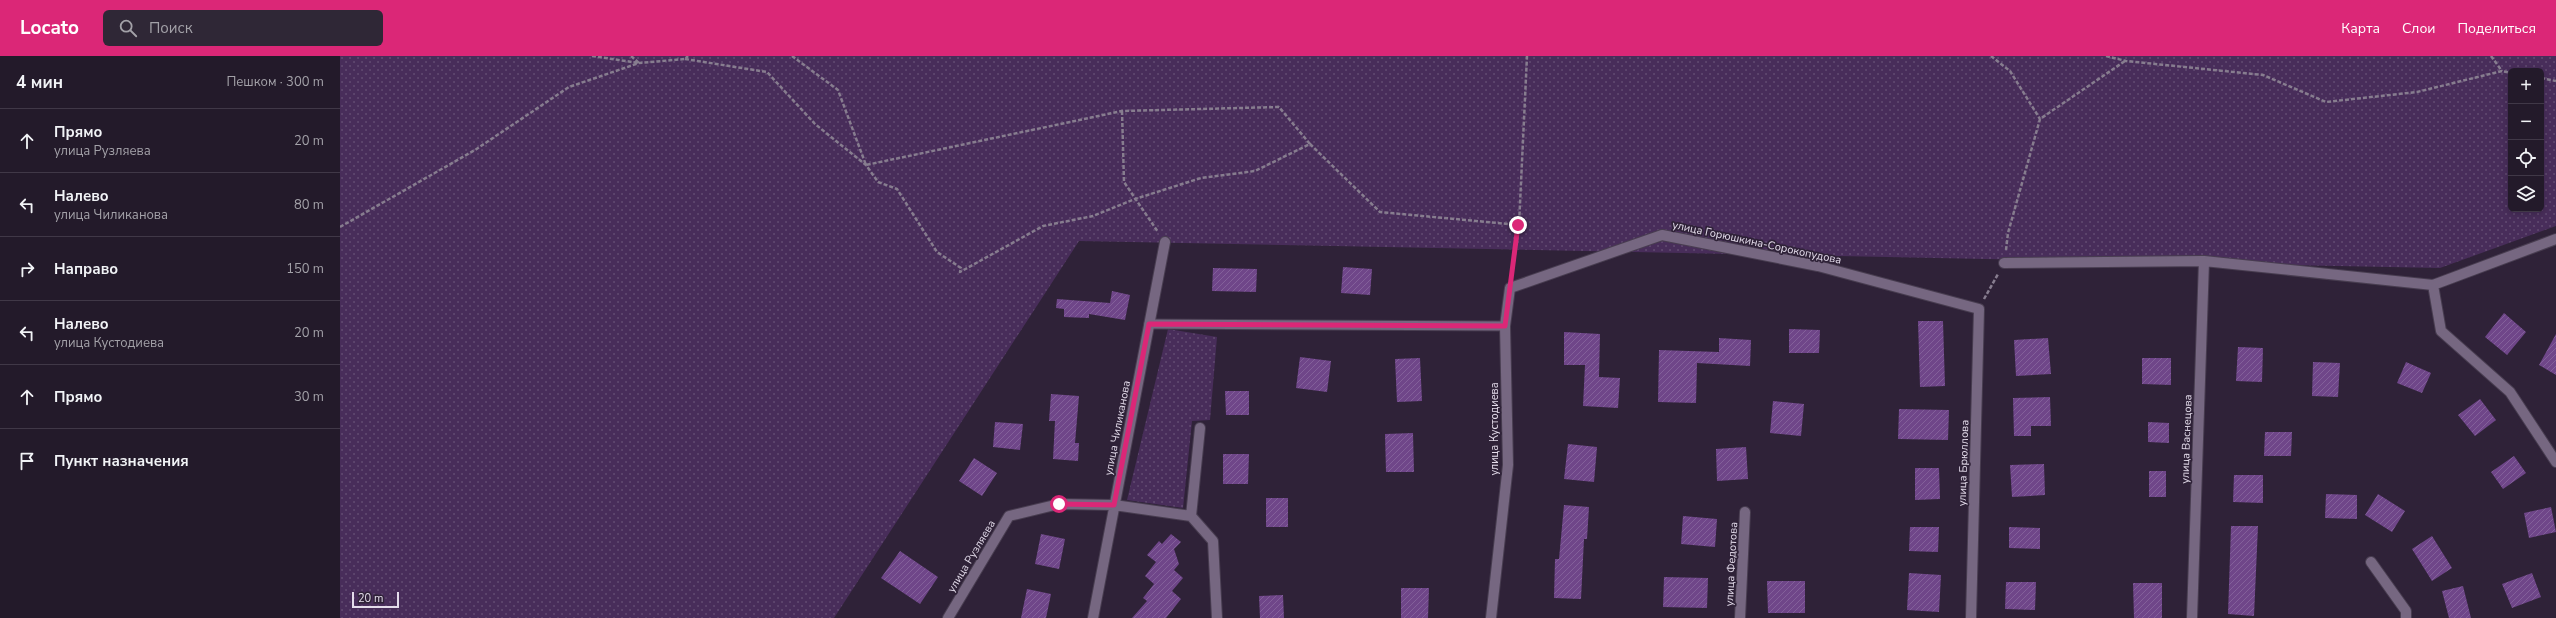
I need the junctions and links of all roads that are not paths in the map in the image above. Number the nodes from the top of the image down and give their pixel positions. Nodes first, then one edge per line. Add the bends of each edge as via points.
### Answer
1 (2556, 239) edge
2 (1165, 242) road end
3 (2204, 261) junction
4 (2004, 263) road end
5 (2433, 285) junction
6 (1510, 288) joint
7 (1979, 308) joint
8 (1149, 324) junction
9 (1505, 326) junction
10 (1200, 428) dead end
11 (2556, 462) edge
12 (1114, 505) junction
13 (1745, 512) dead end
14 (1191, 516) junction
15 (2371, 562) dead end
16 (948, 618) edge
17 (1093, 618) edge
18 (1217, 618) edge
19 (1492, 618) edge
20 (1740, 618) edge
21 (1971, 618) edge
22 (2192, 618) edge
23 (2406, 618) edge

1 - 5 street
2 - 8 street, улица Чиликанова
3 - 4 street
3 - 5 street
3 - 22 street, улица Васнецова
5 - 11 street via 2441,331 2510,392
6 - 7 street, улица Горюшкина-Сорокопудова via 1662,235 1818,266
6 - 9 street, улица Кустодиева
7 - 21 street, улица Брюллова
8 - 9 lane
8 - 12 street, улица Чиликанова
9 - 19 street, улица Кустодиева via 1508,465
10 - 14 street
12 - 14 street, улица Рузляева
12 - 16 street, улица Рузляева via 1059,504 1009,516
12 - 17 street, улица Чиликанова
13 - 20 street, улица Федотова
14 - 18 street via 1213,540
15 - 23 street via 2406,611

